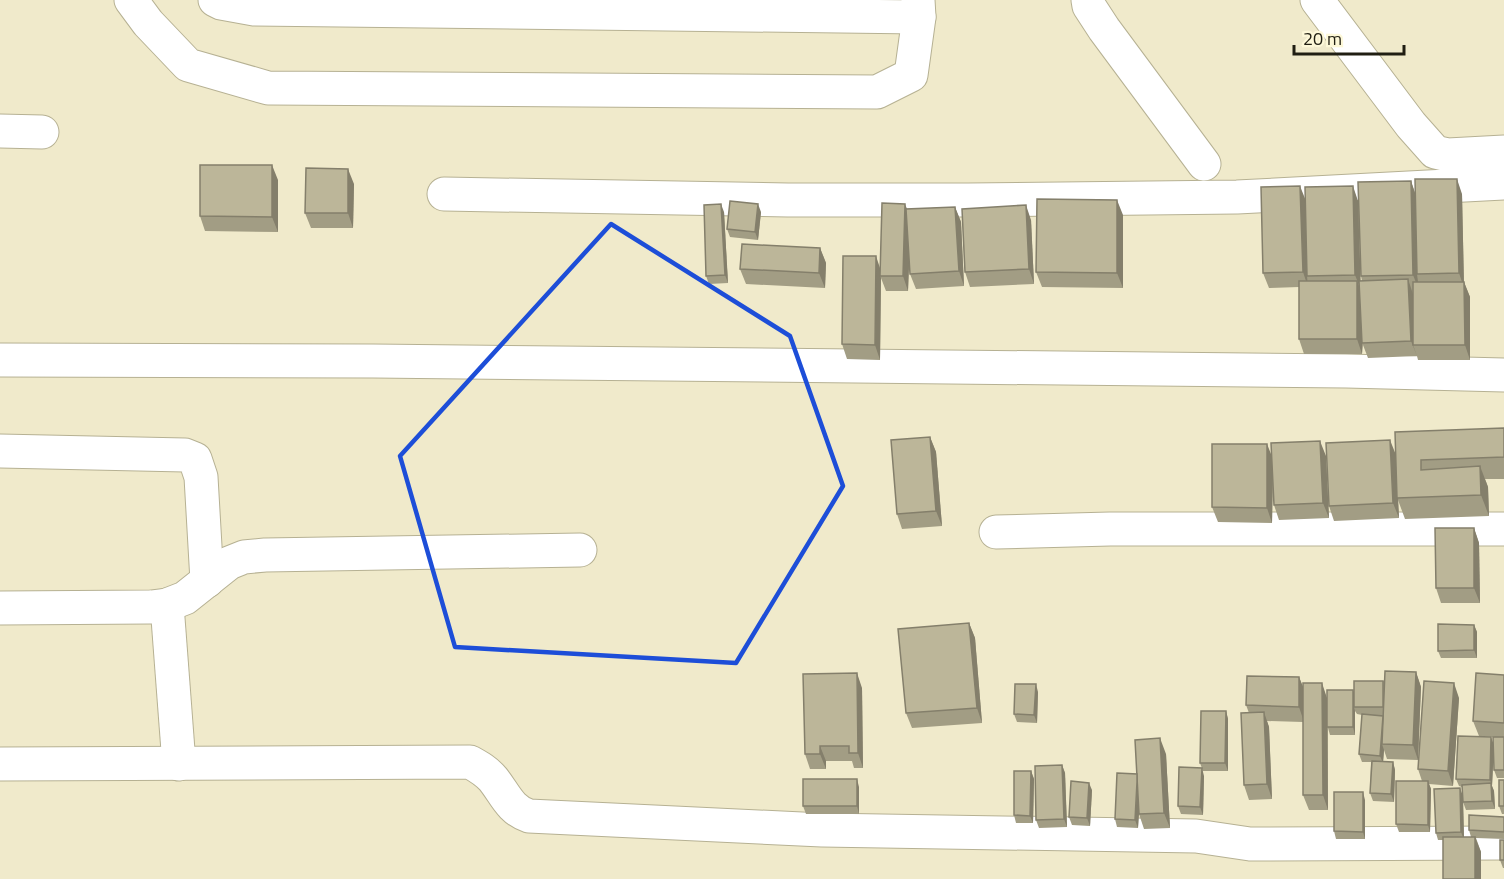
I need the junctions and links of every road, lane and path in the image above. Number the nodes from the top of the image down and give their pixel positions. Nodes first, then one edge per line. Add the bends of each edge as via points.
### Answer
1 (131, 0) edge
2 (215, 0) edge
3 (1088, 0) edge
4 (1317, 0) edge
5 (919, 8) edge
6 (0, 131) edge
7 (42, 132) dead end
8 (1504, 152) edge
9 (1204, 164) dead end
10 (1504, 183) edge
11 (444, 194) dead end
12 (0, 360) edge
13 (1504, 375) edge
14 (0, 451) edge
15 (1504, 529) edge
16 (996, 532) dead end
17 (580, 550) dead end
18 (207, 581) junction
19 (167, 605) junction
20 (0, 608) edge
21 (0, 764) edge
22 (179, 764) junction
23 (1504, 843) edge

1 - 5 street via 188,65 268,88 878,92 911,75
2 - 5 street via 254,9
3 - 9 street via 1104,29
4 - 8 street via 1435,152
6 - 7 street
10 - 11 street via 1237,197 980,200
12 - 13 street
14 - 18 street via 185,454 195,459 201,477
15 - 16 street
17 - 18 street via 265,555 229,563
18 - 19 street via 185,598
19 - 20 street
19 - 22 street
21 - 22 street
22 - 23 street via 470,762 493,779 518,812 529,816 822,830 1196,836 1250,844

